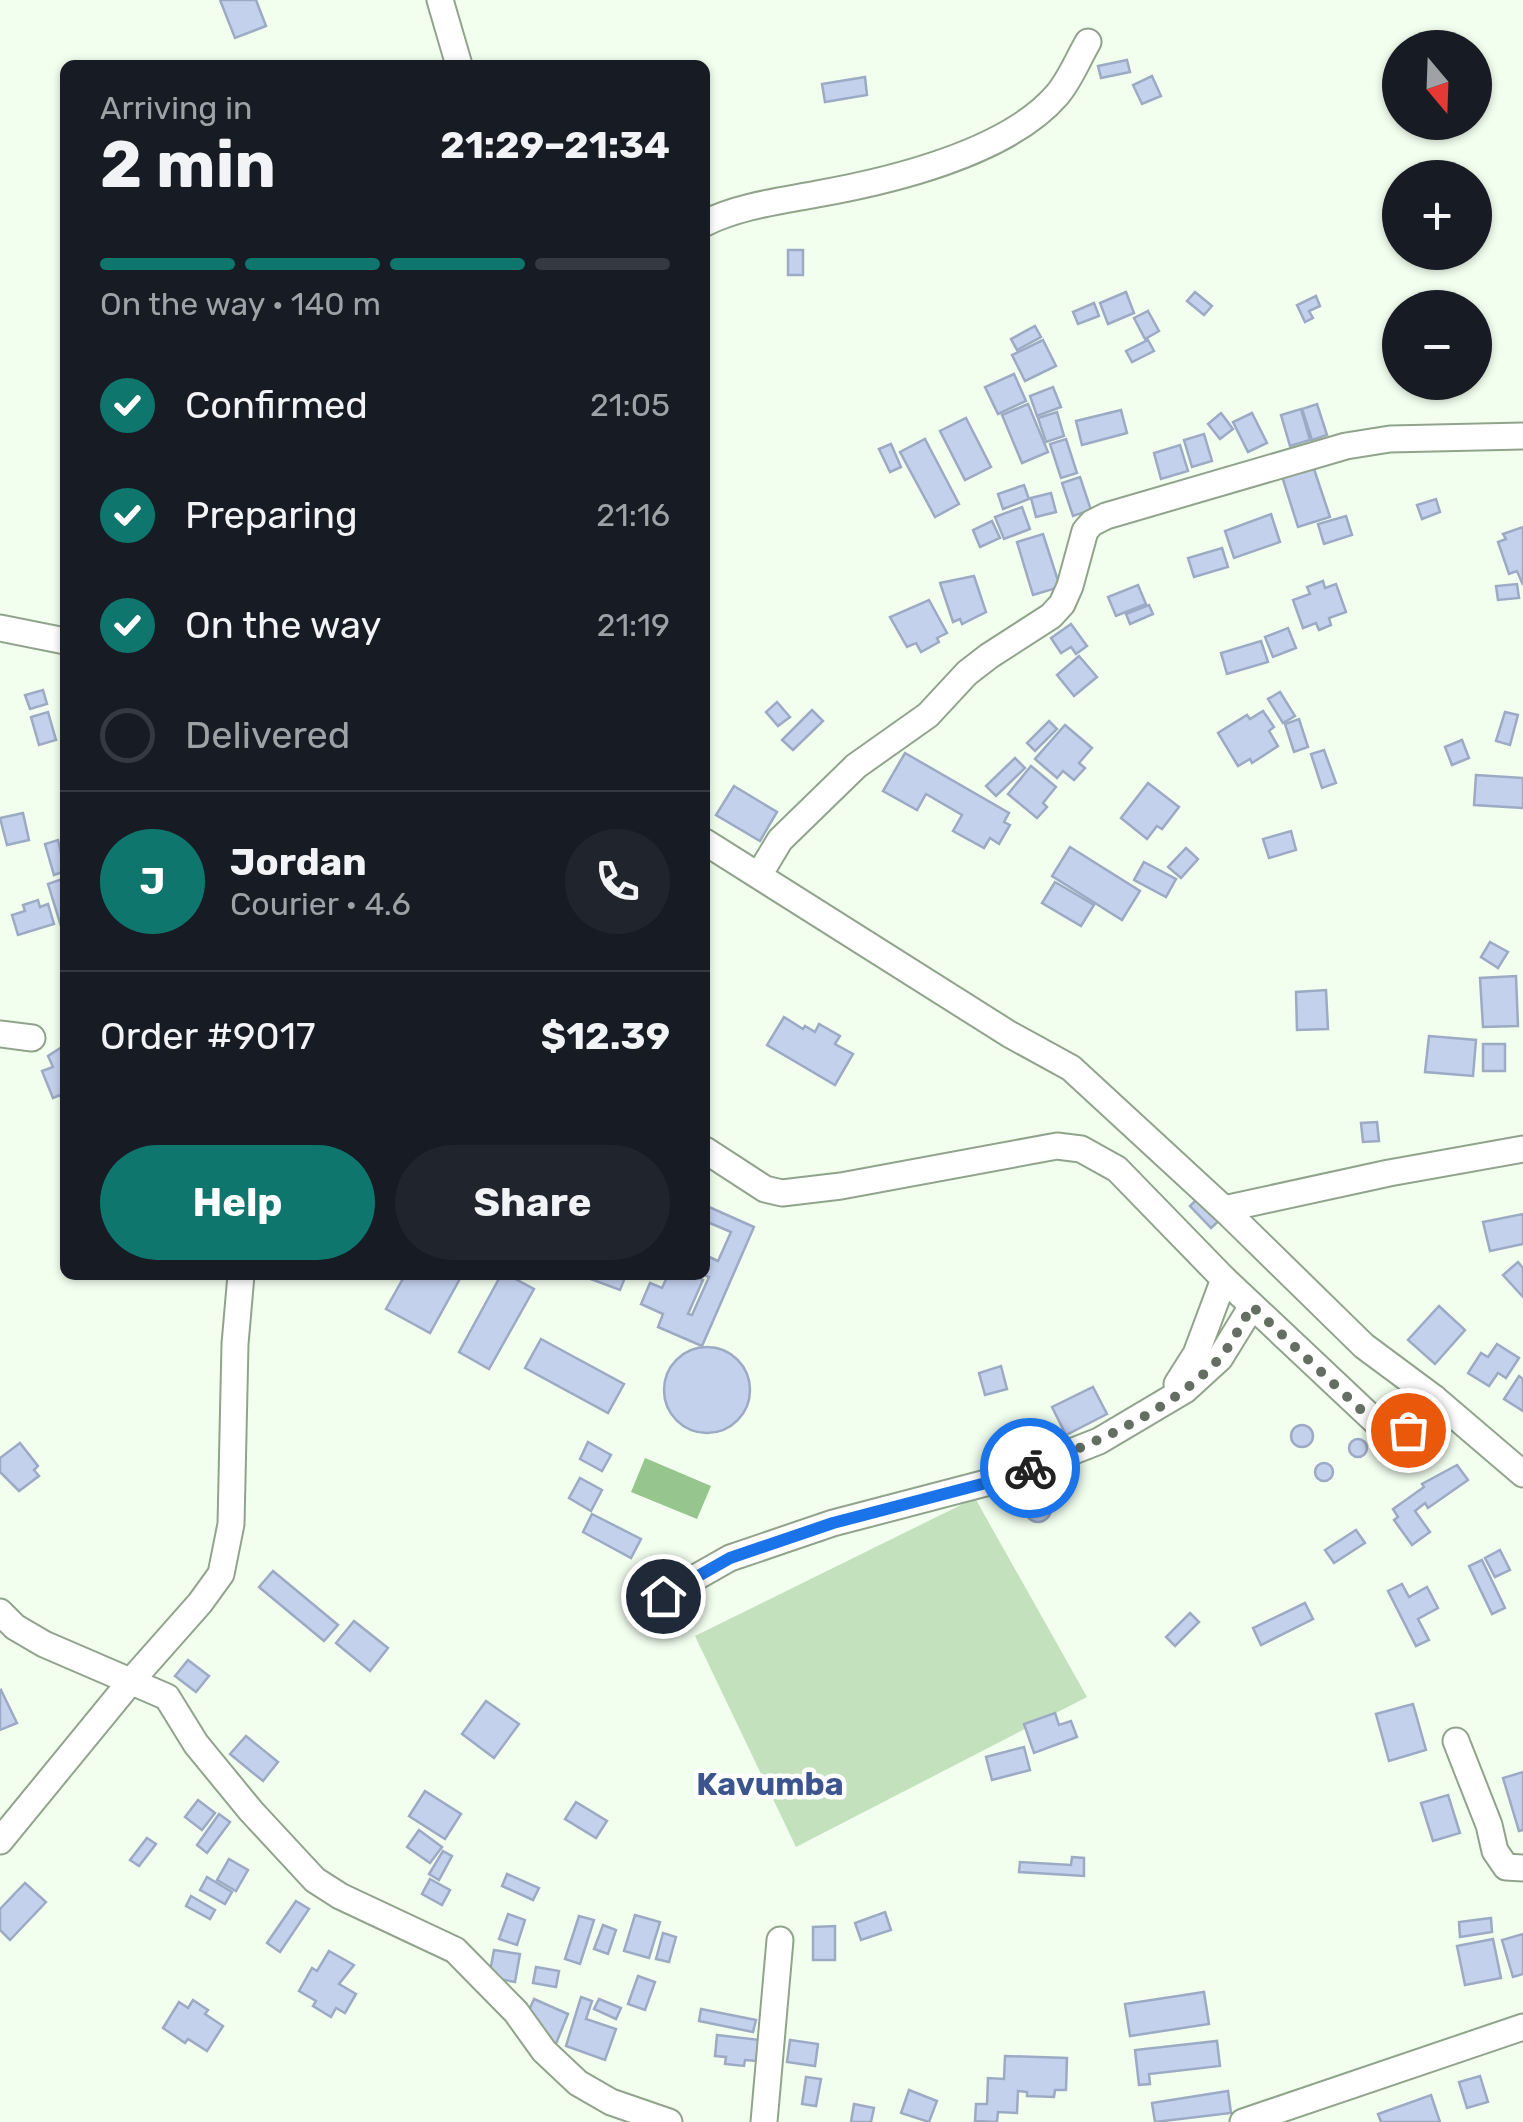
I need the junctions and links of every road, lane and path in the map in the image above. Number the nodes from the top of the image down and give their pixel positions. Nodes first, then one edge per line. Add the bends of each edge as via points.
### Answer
1 (440, 0) edge
2 (1088, 42) dead end
3 (458, 60) edge
4 (710, 221) edge
5 (1523, 436) edge
6 (0, 628) edge
7 (60, 640) edge
8 (710, 845) edge
9 (759, 875) junction
10 (0, 1034) edge
11 (32, 1038) dead end
12 (1523, 1148) edge
13 (710, 1153) edge
14 (1224, 1208) junction
15 (1224, 1279) junction
16 (241, 1280) edge
17 (1252, 1306) junction
18 (1434, 1398) junction
19 (1163, 1405) junction
20 (1523, 1474) edge
21 (663, 1596) dead end
22 (0, 1612) edge
23 (131, 1682) junction
24 (1456, 1741) dead end
25 (0, 1842) edge
26 (1523, 1868) edge
27 (780, 1940) dead end
28 (1523, 2027) edge
29 (669, 2122) edge
30 (764, 2122) edge
31 (1243, 2122) edge

1 - 3 street
2 - 4 street via 1046,107 950,161
5 - 9 street via 1346,446 1092,523 1062,604 1051,616 967,674 918,723 856,766 780,840
6 - 7 street
8 - 9 street
9 - 14 street via 1071,1068
10 - 11 street
12 - 14 street
13 - 15 street via 765,1189 782,1192 1057,1146 1082,1149 1117,1168
14 - 18 street via 1364,1346
15 - 17 street
15 - 19 street via 1196,1354
16 - 23 street via 230,1524 221,1574
17 - 18 street via 1392,1438 1400,1438
17 - 19 street via 1220,1358
18 - 20 street
19 - 21 street via 1099,1441 1005,1478 730,1558
22 - 23 street via 44,1644
23 - 25 street
23 - 29 street via 167,1697 207,1758 314,1880 455,1950 578,2083
24 - 26 street via 1495,1851 1506,1867
27 - 30 street
28 - 31 street

